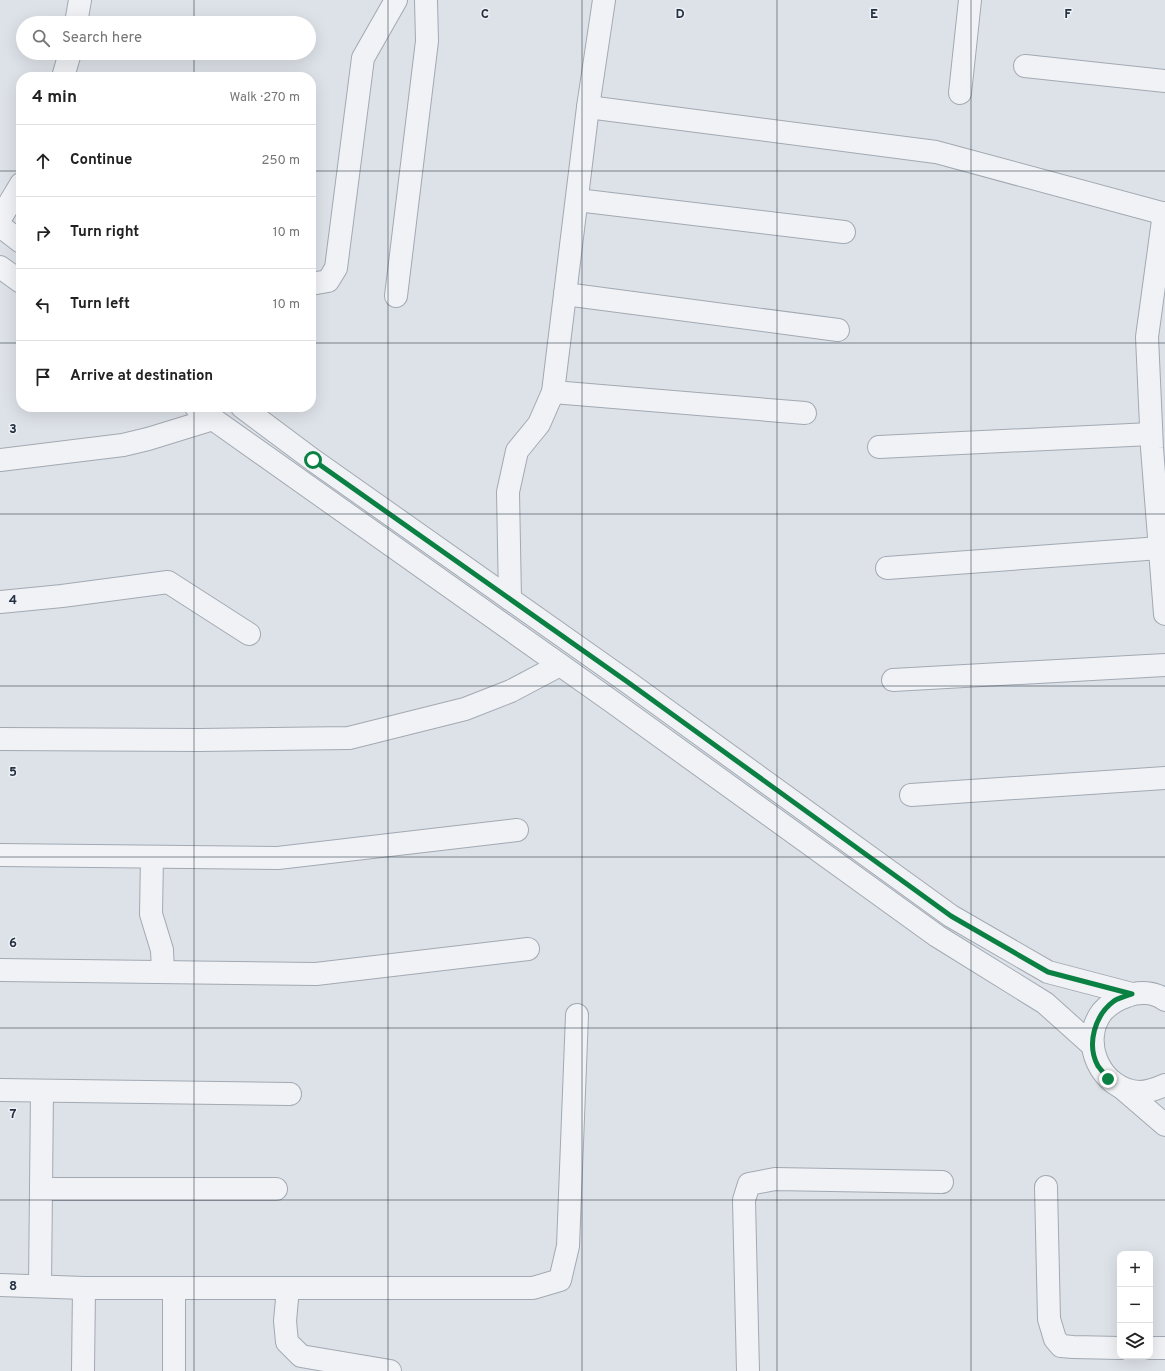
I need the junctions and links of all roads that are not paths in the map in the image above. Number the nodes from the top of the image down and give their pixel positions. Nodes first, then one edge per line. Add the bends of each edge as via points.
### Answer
1 (80, 0) edge
2 (396, 0) edge
3 (426, 0) edge
4 (604, 0) edge
5 (970, 0) edge
6 (77, 16) edge
7 (68, 60) edge
8 (1025, 66) dead end
9 (64, 72) edge
10 (1165, 81) edge
11 (960, 93) dead end
12 (588, 107) junction
13 (16, 192) edge
14 (577, 200) junction
15 (1164, 214) edge
16 (0, 219) edge
17 (0, 226) edge
18 (844, 232) dead end
19 (16, 238) edge
20 (0, 268) edge
21 (16, 279) edge
22 (316, 283) edge
23 (565, 294) junction
24 (396, 296) dead end
25 (838, 330) dead end
26 (553, 392) junction
27 (249, 412) edge
28 (204, 413) edge
29 (805, 413) dead end
30 (1151, 434) junction
31 (879, 447) dead end
32 (0, 460) edge
33 (1159, 469) edge
34 (1161, 539) edge
35 (887, 568) dead end
36 (1164, 589) edge
37 (510, 599) junction
38 (0, 602) edge
39 (1165, 614) edge
40 (249, 634) dead end
41 (560, 665) junction
42 (1165, 665) edge
43 (893, 680) dead end
44 (0, 739) edge
45 (1165, 778) edge
46 (911, 795) dead end
47 (516, 830) dead end
48 (0, 855) edge
49 (152, 857) junction
50 (528, 949) dead end
51 (0, 970) edge
52 (163, 972) junction
53 (1132, 994) junction
54 (1165, 1000) edge
55 (577, 1015) dead end
56 (1092, 1046) junction
57 (1165, 1085) edge
58 (1121, 1088) junction
59 (0, 1090) edge
60 (42, 1091) junction
61 (290, 1094) dead end
62 (1165, 1125) edge
63 (942, 1182) dead end
64 (41, 1188) junction
65 (1046, 1188) dead end
66 (276, 1189) dead end
67 (0, 1285) edge
68 (40, 1286) junction
69 (84, 1288) junction
70 (174, 1288) junction
71 (288, 1288) junction
72 (1117, 1348) edge
73 (1153, 1348) edge
74 (1165, 1348) edge
75 (320, 1365) edge
76 (83, 1371) edge
77 (174, 1371) edge
78 (390, 1371) edge
79 (748, 1371) edge

1 - 6 street
2 - 22 street via 363,58 336,268 328,281
3 - 24 street via 427,41
4 - 12 street
5 - 11 street
7 - 9 street
8 - 10 street
12 - 14 street
12 - 15 street via 936,152
13 - 16 street
14 - 18 street
14 - 23 street
15 - 30 street via 1146,337
17 - 19 street
20 - 21 street
23 - 25 street
23 - 26 street
26 - 29 street
26 - 37 street via 539,424 516,451 508,492
27 - 37 street
28 - 32 street via 148,439 123,445
28 - 41 street
30 - 31 street
30 - 33 street
33 - 34 street
34 - 35 street
34 - 36 street
36 - 39 street
37 - 53 street via 951,916 1048,972
38 - 40 street via 168,582
41 - 44 street via 511,691 465,709 349,738
41 - 56 street via 938,936 1045,1003
42 - 43 street
45 - 46 street
47 - 49 street via 278,858
48 - 49 street
49 - 52 street via 152,914 162,950
50 - 52 street via 316,974
51 - 52 street
53 - 54 street via 1149,993
53 - 56 street via 1115,1001 1102,1012 1094,1029
55 - 71 street via 568,1246 560,1280 533,1288
56 - 58 street via 1098,1065 1108,1079
57 - 58 street via 1138,1092
58 - 62 street
59 - 60 street
60 - 61 street
60 - 64 street
63 - 79 street via 775,1178 749,1184 744,1200
64 - 66 street
64 - 68 street
65 - 72 street via 1049,1318 1055,1339 1061,1346
67 - 68 street
68 - 69 street
69 - 70 street
69 - 76 street
70 - 71 street
70 - 77 street
71 - 75 street via 285,1321 287,1342 301,1356
73 - 74 street
75 - 78 street

